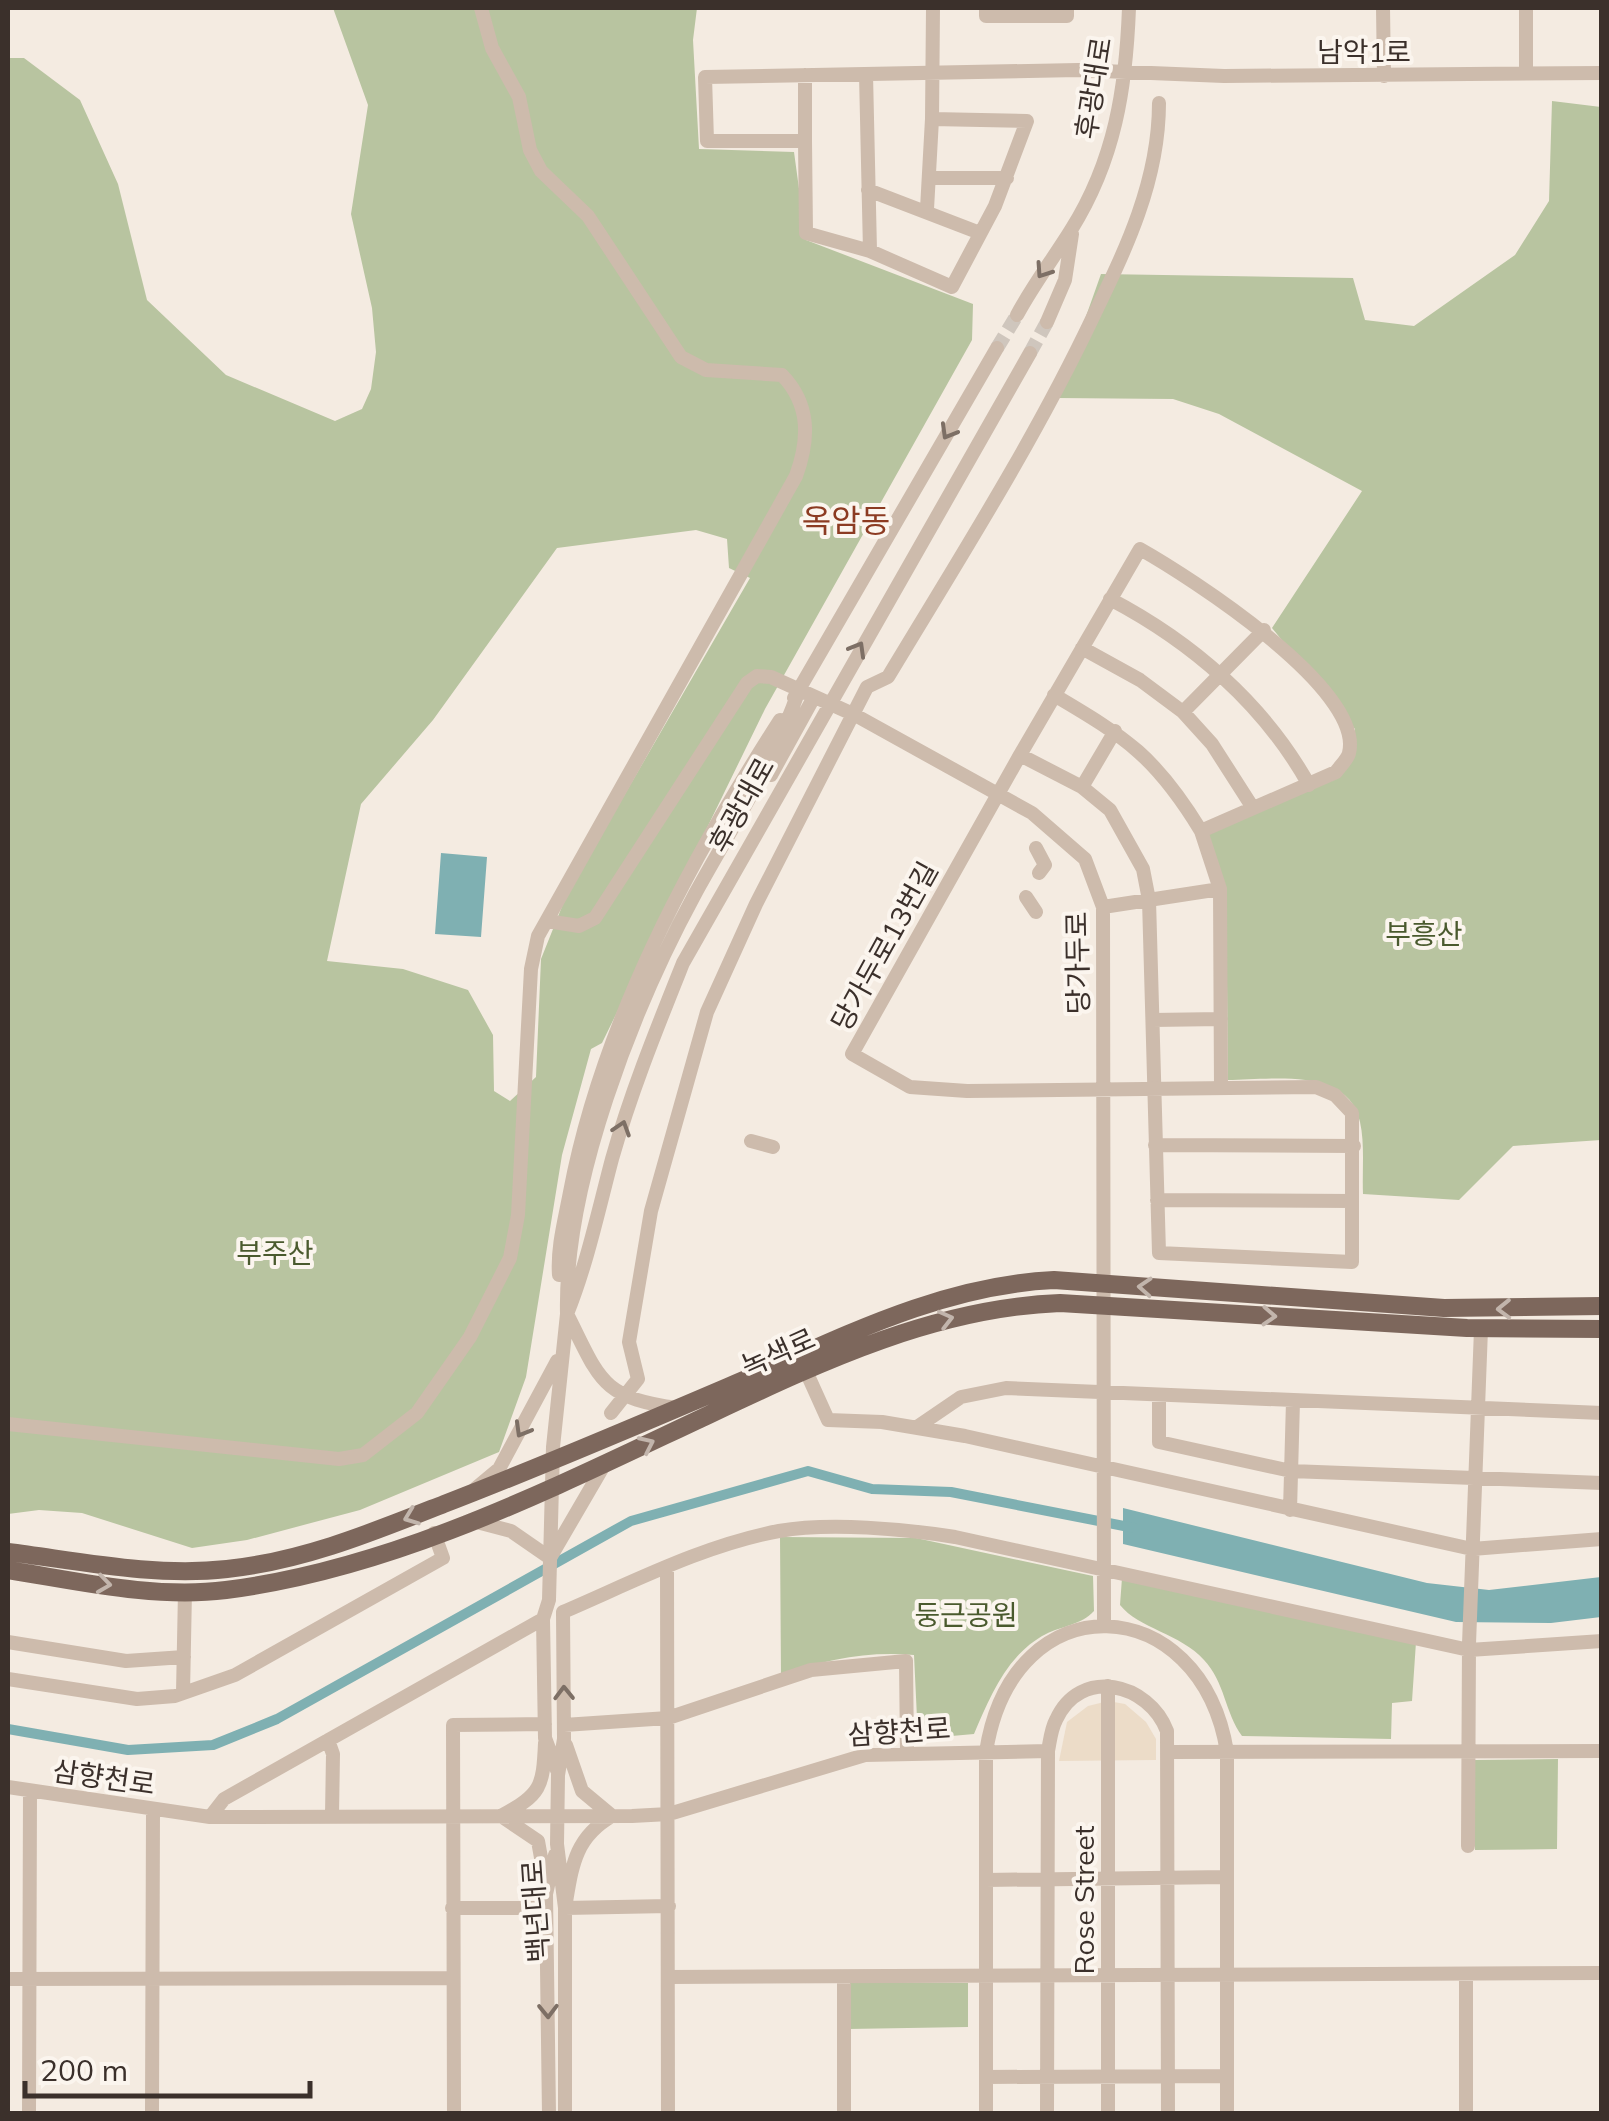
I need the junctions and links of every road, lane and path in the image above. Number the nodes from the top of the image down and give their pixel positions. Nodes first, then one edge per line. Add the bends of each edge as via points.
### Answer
1 (481, 8) edge
2 (933, 8) edge
3 (986, 8) edge
4 (1067, 8) edge
5 (1129, 8) edge
6 (1383, 8) edge
7 (1526, 8) edge
8 (1602, 72) edge
9 (934, 73) junction
10 (1126, 73) junction
11 (1526, 73) junction
12 (866, 74) junction
13 (805, 76) junction
14 (1384, 76) junction
15 (1160, 103) dead end
16 (932, 119) junction
17 (805, 140) junction
18 (929, 178) junction
19 (1007, 178) junction
20 (868, 190) junction
21 (927, 208) junction
22 (1072, 228) junction
23 (980, 232) junction
24 (870, 250) junction
25 (1017, 315) tunnel mouth
26 (1047, 322) tunnel mouth
27 (997, 348) tunnel mouth
28 (1030, 353) tunnel mouth
29 (1110, 598) junction
30 (1264, 630) junction
31 (1082, 648) junction
32 (1219, 673) junction
33 (799, 690) junction
34 (1054, 695) junction
35 (820, 700) junction
36 (1183, 712) junction
37 (855, 715) junction
38 (1115, 731) junction
39 (1020, 754) junction
40 (1308, 786) junction
41 (1082, 787) junction
42 (997, 792) junction
43 (1252, 808) junction
44 (1201, 831) junction
45 (1036, 848) dead end
46 (1039, 874) dead end
47 (1220, 889) junction
48 (1026, 897) dead end
49 (1148, 900) junction
50 (1103, 907) junction
51 (1036, 912) dead end
52 (547, 922) junction
53 (1221, 1019) junction
54 (1153, 1020) junction
55 (1221, 1088) junction
56 (1152, 1089) junction
57 (1103, 1090) junction
58 (751, 1141) dead end
59 (1155, 1145) junction
60 (1354, 1146) junction
61 (774, 1147) dead end
62 (1157, 1200) junction
63 (1352, 1202) junction
64 (1106, 1284) junction
65 (1106, 1306) junction
66 (1602, 1306) edge
67 (566, 1314) junction
68 (1482, 1329) junction
69 (1602, 1329) edge
70 (562, 1352) junction
71 (804, 1369) junction
72 (1106, 1392) junction
73 (1159, 1395) junction
74 (624, 1397) junction
75 (1293, 1400) junction
76 (678, 1408) junction
77 (1477, 1408) junction
78 (612, 1413) dead end
79 (1602, 1413) edge
80 (8, 1424) edge
81 (917, 1427) junction
82 (553, 1460) junction
83 (607, 1462) junction
84 (1292, 1471) junction
85 (1104, 1473) junction
86 (1475, 1478) junction
87 (1602, 1482) edge
88 (466, 1496) junction
89 (550, 1496) junction
90 (1290, 1510) junction
91 (468, 1520) junction
92 (434, 1533) junction
93 (1602, 1539) edge
94 (8, 1552) edge
95 (1472, 1552) junction
96 (550, 1558) junction
97 (666, 1567) junction
98 (1104, 1568) junction
99 (8, 1570) edge
100 (186, 1591) junction
101 (550, 1600) junction
102 (563, 1612) junction
103 (543, 1618) junction
104 (1104, 1625) junction
105 (1602, 1641) edge
106 (8, 1642) edge
107 (1469, 1646) junction
108 (184, 1658) junction
109 (8, 1679) edge
110 (1108, 1686) junction
111 (183, 1694) junction
112 (668, 1718) junction
113 (545, 1731) junction
114 (564, 1732) junction
115 (328, 1740) junction
116 (1468, 1750) junction
117 (906, 1751) junction
118 (1602, 1751) edge
119 (986, 1752) junction
120 (1048, 1752) junction
121 (1168, 1752) junction
122 (1227, 1752) junction
123 (558, 1774) junction
124 (8, 1788) edge
125 (30, 1791) junction
126 (153, 1810) junction
127 (670, 1814) junction
128 (332, 1815) junction
129 (452, 1815) junction
130 (558, 1815) junction
131 (502, 1816) junction
132 (612, 1816) junction
133 (210, 1817) junction
134 (557, 1844) junction
135 (1468, 1846) dead end
136 (1227, 1877) junction
137 (1169, 1878) junction
138 (1108, 1879) junction
139 (986, 1880) junction
140 (1048, 1880) junction
141 (546, 1901) junction
142 (669, 1906) junction
143 (452, 1908) junction
144 (565, 1908) junction
145 (1602, 1973) edge
146 (1466, 1974) junction
147 (669, 1976) junction
148 (844, 1976) junction
149 (986, 1976) junction
150 (1048, 1977) junction
151 (1108, 1977) junction
152 (8, 1978) edge
153 (453, 1978) junction
154 (1169, 1978) junction
155 (1227, 1978) junction
156 (30, 1979) junction
157 (153, 1979) junction
158 (1108, 2076) junction
159 (1168, 2076) junction
160 (1227, 2076) junction
161 (986, 2077) junction
162 (1048, 2077) junction
163 (29, 2114) edge
164 (152, 2114) edge
165 (454, 2114) edge
166 (549, 2114) edge
167 (565, 2114) edge
168 (668, 2114) edge
169 (844, 2114) edge
170 (986, 2114) edge
171 (1047, 2114) edge
172 (1108, 2114) edge
173 (1168, 2114) edge
174 (1227, 2114) edge
175 (1466, 2114) edge

1 - 52 street via 541,171 588,216 681,356 706,370 782,375 795,388 807,424 796,476
2 - 9 street
3 - 4 street via 986,16 1067,16
5 - 10 street, 후광대로
6 - 14 street
7 - 11 street
8 - 11 street, 남악1로
9 - 10 street, 남악1로
9 - 12 street, 남악1로
9 - 16 street
10 - 14 street, 남악1로
10 - 22 street, 후광대로 via 1110,148
11 - 14 street, 남악1로
12 - 13 street, 남악1로
12 - 20 street
13 - 17 street
13 - 17 street, 남악1로 via 705,77 707,141
15 - 37 street via 1148,191 1069,366 888,677 868,687
16 - 18 street
16 - 19 street via 1027,122
17 - 24 street via 806,233
18 - 19 street
18 - 21 street
19 - 23 street
20 - 21 street
20 - 24 street
21 - 23 street
22 -> 25 street, 후광대로
22 - 26 street, 후광대로 via 1065,280
23 - 24 street via 952,286
27 -> 33 street, 후광대로
35 -> 28 street, 후광대로
29 - 30 street via 1140,548
29 - 31 street
29 - 32 street
30 - 32 street
30 - 40 street via 1314,680 1349,731 1350,754 1336,772
31 - 34 street
31 - 36 street
32 - 36 street
32 - 40 street via 1285,742
33 - 35 street, 당가두로
33 - 52 street, 당가두로 via 771,677 747,682 594,918 578,926
33 - 67 street, 후광대로 via 624,1049 566,1270
34 - 38 street
34 - 39 street
35 - 37 street, 당가두로
67 -> 35 street, 후광대로 via 599,1152 628,1061 697,910
36 - 43 street
37 - 42 street, 당가두로
37 - 74 street via 707,1012 651,1211 630,1342 638,1379
38 - 41 street
38 - 44 street via 1162,772
39 - 41 street
39 - 42 street
40 - 43 street
41 - 49 street via 1125,830
42 - 50 street, 당가두로 via 1085,859
42 - 57 street, 당가두로13번길 via 852,1054 910,1087
43 - 44 street
44 - 47 street
45 - 46 street via 1044,865
47 - 49 street
47 - 53 street
48 - 51 street
49 - 50 street
49 - 54 street
50 - 57 street, 당가두로
52 - 80 street via 531,968 510,1258 470,1337 417,1413 363,1455 339,1460
53 - 54 street
53 - 55 street
54 - 56 street
55 - 56 street
55 - 60 street via 1316,1087 1335,1095 1352,1113
56 - 57 street
56 - 59 street
57 - 64 street, 당가두로
58 - 61 street
59 - 60 street
59 - 62 street
60 - 63 street
62 - 63 street
62 - 63 street via 1160,1252 1352,1262
64 - 65 street, 당가두로
66 -> 64 main road, 녹색로 via 1444,1308
64 - 76 main road, 녹색로 via 1008,1282 938,1299
65 -> 68 main road, 녹색로
71 -> 65 main road, 녹색로 via 960,1315 1012,1304
65 - 72 street, 당가두로
67 - 70 street, 후광대로
67 - 74 street via 599,1376
68 - 69 main road, 녹색로
68 - 77 street
70 - 82 street, 후광대로
70 -> 88 street via 499,1469
71 - 81 street via 828,1420
83 -> 71 main road, 녹색로
72 - 73 street
72 - 81 street via 977,1392 947,1403
72 - 85 street, 당가두로
73 - 75 street
73 - 84 street via 1158,1442
74 - 76 street
74 - 78 street
75 - 77 street
75 - 84 street
76 - 82 main road, 녹색로
77 - 79 street
77 - 86 street
81 - 85 street
82 - 88 main road, 녹색로
82 - 89 street, 후광대로
83 - 89 main road, 녹색로
83 - 96 street
84 - 86 street
84 - 90 street
85 - 90 street
85 - 98 street, 당가두로
86 - 87 street
86 - 95 street
88 -> 94 main road, 녹색로 via 328,1549 226,1569 154,1570
89 - 91 main road, 녹색로
89 - 96 street, 후광대로
90 - 95 street
91 - 92 main road, 녹색로
91 - 96 street via 504,1529
92 - 100 main road, 녹색로 via 334,1571
92 - 111 street via 443,1558 235,1675
93 - 95 street
95 - 107 street
96 - 101 street, 후광대로
97 - 98 street via 784,1530 847,1530 927,1533
97 - 102 street
97 - 112 street
98 - 104 street, 당가두로
98 - 107 street
99 -> 100 main road, 녹색로
100 - 108 street
101 - 102 street
101 - 103 street
114 -> 102 street
103 - 113 street
103 - 115 street
104 - 119 street, 삼향천로 via 1060,1636 1018,1667 995,1706
104 - 122 street via 1153,1639 1190,1666 1213,1697
105 - 107 street
106 - 108 street via 126,1661
107 - 116 street
108 - 111 street
109 - 111 street via 136,1699
110 - 120 street via 1084,1691 1068,1704
110 - 121 street via 1135,1692 1152,1706 1167,1730
110 - 138 street, Rose Street
112 - 114 street
112 - 117 street via 810,1670 906,1661
112 - 127 street
113 - 123 street
113 - 129 street via 453,1725
113 - 131 street via 536,1794
114 - 123 street
114 - 132 street via 582,1791
115 - 128 street via 334,1754
115 - 133 street via 224,1799
116 - 118 street
116 - 122 street
116 - 135 street
117 - 119 street, 삼향천로
117 - 127 street, 삼향천로 via 823,1764
119 - 120 street
119 - 139 street
120 - 140 street
121 - 122 street
121 - 137 street
122 - 136 street
123 - 130 street
124 - 125 street, 삼향천로
125 - 126 street, 삼향천로
125 - 156 street
126 - 133 street, 삼향천로
126 - 157 street
127 - 132 street, 삼향천로
127 - 142 street
128 - 129 street, 삼향천로
128 - 133 street, 삼향천로
129 - 131 street, 삼향천로
129 - 143 street
130 - 131 street, 삼향천로
130 - 132 street, 삼향천로
130 - 134 street
131 - 141 street via 538,1841
132 - 144 street via 586,1833 576,1849
134 - 141 street, 백년대로
134 - 144 street, 백년대로
136 - 137 street
136 - 155 street
137 - 138 street
137 - 154 street
138 - 140 street
138 - 151 street, Rose Street
139 - 140 street
139 - 149 street
140 - 150 street
141 - 143 street
141 -> 166 street, 백년대로
142 - 144 street
142 - 147 street
143 - 153 street
144 - 167 street, 백년대로
145 - 146 street
146 - 155 street
146 - 175 street
147 - 148 street
147 - 168 street
148 - 149 street
148 - 169 street
149 - 150 street
149 - 161 street
150 - 151 street
150 - 162 street
151 - 154 street
151 - 158 street, Rose Street
152 - 156 street
153 - 157 street
153 - 165 street
154 - 155 street
154 - 159 street
155 - 160 street
156 - 157 street
156 - 163 street
157 - 164 street
158 - 159 street
158 - 162 street
158 - 172 street, Rose Street
159 - 160 street
159 - 173 street
160 - 174 street
161 - 162 street
161 - 170 street
162 - 171 street

